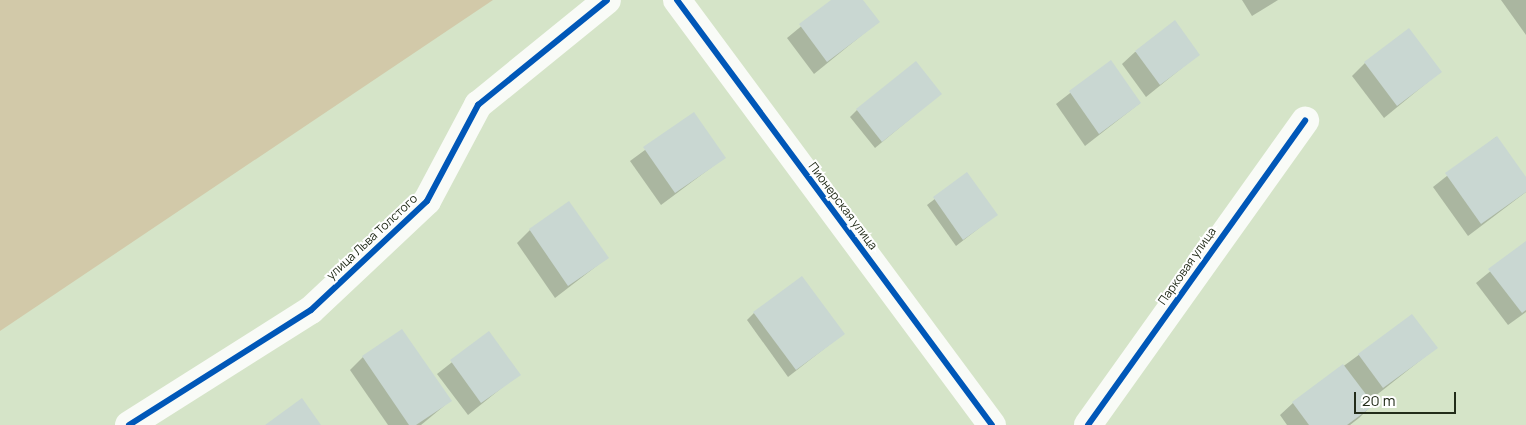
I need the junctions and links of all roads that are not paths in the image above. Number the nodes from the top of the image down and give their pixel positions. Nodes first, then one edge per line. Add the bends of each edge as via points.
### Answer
1 (607, 0) edge
2 (677, 0) edge
3 (1305, 121) dead end
4 (129, 425) edge
5 (992, 425) edge
6 (1088, 425) edge

1 - 4 street, улица Льва Толстого via 478,105 427,201 311,310
2 - 5 street, Пионерская улица
3 - 6 street, Парковая улица

